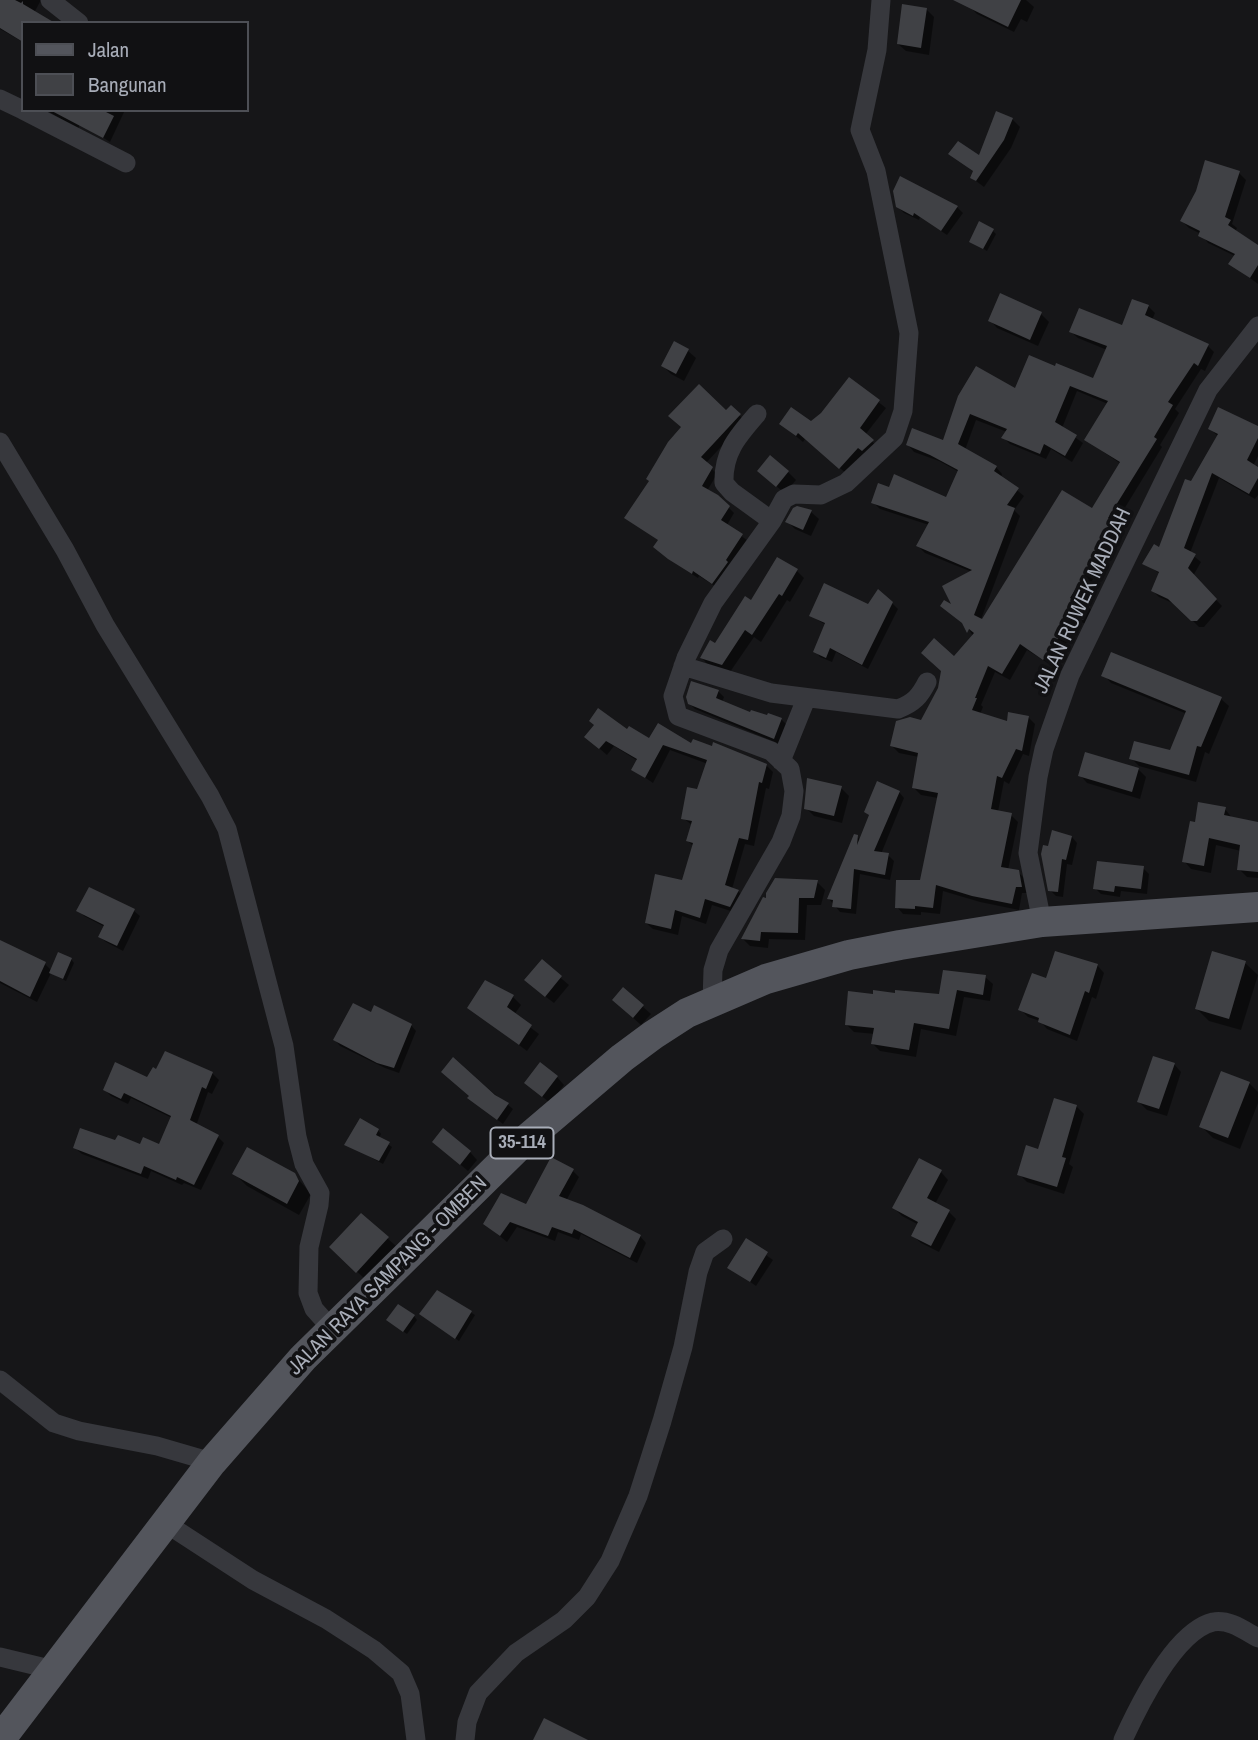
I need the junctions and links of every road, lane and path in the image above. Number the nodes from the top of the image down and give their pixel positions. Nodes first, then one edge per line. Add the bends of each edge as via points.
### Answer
1 (50, 0) edge
2 (881, 0) edge
3 (76, 21) edge
4 (0, 99) edge
5 (21, 109) edge
6 (27, 112) edge
7 (126, 163) dead end
8 (1258, 326) edge
9 (757, 414) dead end
10 (0, 442) edge
11 (772, 521) junction
12 (683, 666) junction
13 (927, 682) dead end
14 (806, 699) junction
15 (781, 761) junction
16 (1258, 907) edge
17 (1042, 922) junction
18 (712, 1001) junction
19 (723, 1239) dead end
20 (331, 1328) junction
21 (0, 1380) edge
22 (212, 1462) junction
23 (167, 1524) junction
24 (1258, 1638) edge
25 (0, 1657) edge
26 (54, 1670) junction
27 (0, 1740) edge
28 (416, 1740) edge
29 (465, 1740) edge
30 (1123, 1740) edge

1 - 3 street
2 - 11 street via 877,50 860,130 876,171 909,333 903,411 894,438 846,483 821,495 794,494 784,499
4 - 5 street
6 - 7 street
8 - 17 street, JALAN RUWEK MADDAH via 1208,390 1062,697 1038,777 1028,853
9 - 11 street via 725,458 724,483
10 - 20 street via 227,829 284,1046 297,1138 304,1164 320,1193 309,1247 308,1293 314,1309
11 - 12 street via 713,603
12 - 14 street
12 - 15 street via 673,696 678,716 771,751
13 - 14 street via 920,696 898,709
14 - 15 street
15 - 18 street via 789,769 794,791 791,816 719,950
16 - 17 main road, JALAN RAYA SAMPANG - OMBEN / 35-114
17 - 18 main road, JALAN RAYA SAMPANG - OMBEN / 35-114 via 849,956 766,979
18 - 20 main road, JALAN RAYA SAMPANG - OMBEN / 35-114 via 622,1058 522,1143
19 - 29 street via 705,1252 662,1420 638,1496 610,1561 587,1597 564,1620 516,1653 478,1693
20 - 22 main road, JALAN RAYA SAMPANG - OMBEN / 35-114
21 - 22 street via 54,1423
22 - 23 main road, JALAN RAYA SAMPANG - OMBEN / 35-114
23 - 26 main road, JALAN RAYA SAMPANG - OMBEN / 35-114
23 - 28 street via 253,1580 326,1619 401,1673 410,1694
24 - 30 street via 1223,1622 1196,1630 1145,1693
25 - 26 street
26 - 27 main road, JALAN RAYA SAMPANG - OMBEN / 35-114

